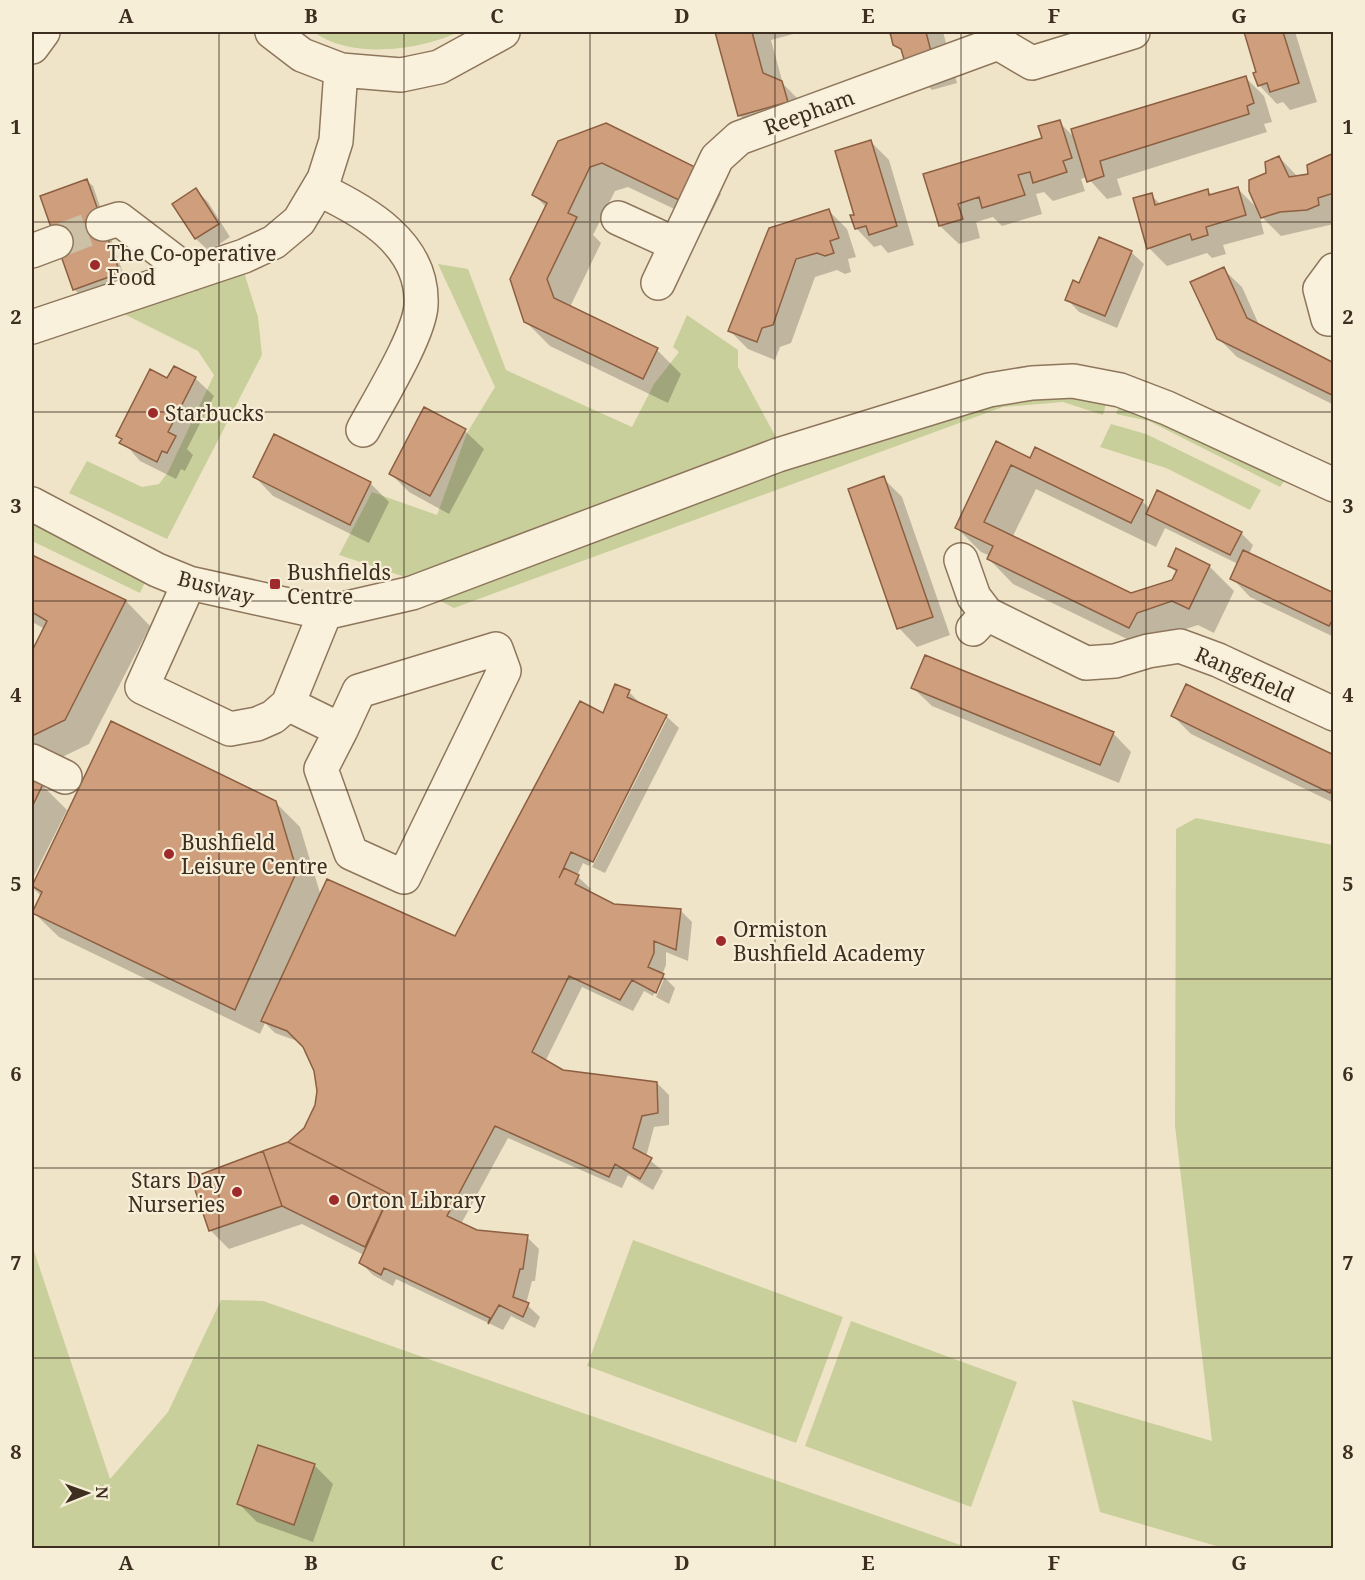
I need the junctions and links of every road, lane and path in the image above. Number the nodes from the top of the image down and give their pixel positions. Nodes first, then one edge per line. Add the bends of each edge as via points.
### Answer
1 (43, 32) edge
2 (272, 32) edge
3 (503, 32) edge
4 (1133, 32) edge
5 (999, 37) edge
6 (32, 47) edge
7 (341, 70) junction
8 (318, 189) junction
9 (618, 218) dead end
10 (103, 225) tunnel mouth
11 (675, 244) junction
12 (1334, 270) edge
13 (191, 274) junction
14 (658, 284) dead end
15 (1328, 319) dead end
16 (32, 327) edge
17 (363, 430) dead end
18 (1334, 485) edge
19 (32, 504) edge
20 (961, 560) dead end
21 (189, 583) junction
22 (325, 614) junction
23 (288, 704) junction
24 (1334, 714) edge
25 (341, 730) junction
26 (32, 761) edge
27 (65, 777) dead end

1 - 6 street
2 - 7 street via 302,55
3 - 7 street via 438,67 401,75
4 - 5 street, Reepham via 1032,63
5 - 11 street, Reepham via 739,138 717,158
7 - 8 street via 336,141
8 - 13 street via 299,221 274,242
8 - 17 street via 356,207 393,236 415,268 421,306 409,343
9 - 11 street
10 - 13 street via 119,219
11 - 14 street, Reepham
12 - 15 street via 1320,289
13 - 16 street
18 - 22 street, Busway via 1120,390 1073,381 1032,383 989,390 778,455 412,592
19 - 21 street, Busway
20 - 24 street, Rangefield via 980,622 1086,663 1115,661 1180,646
21 - 22 street, Busway
21 - 23 street via 142,687 230,729 257,724
22 - 23 street
23 - 25 street
25 - 25 street via 321,769 351,853 404,877 504,671 496,649 359,691
26 - 27 street

